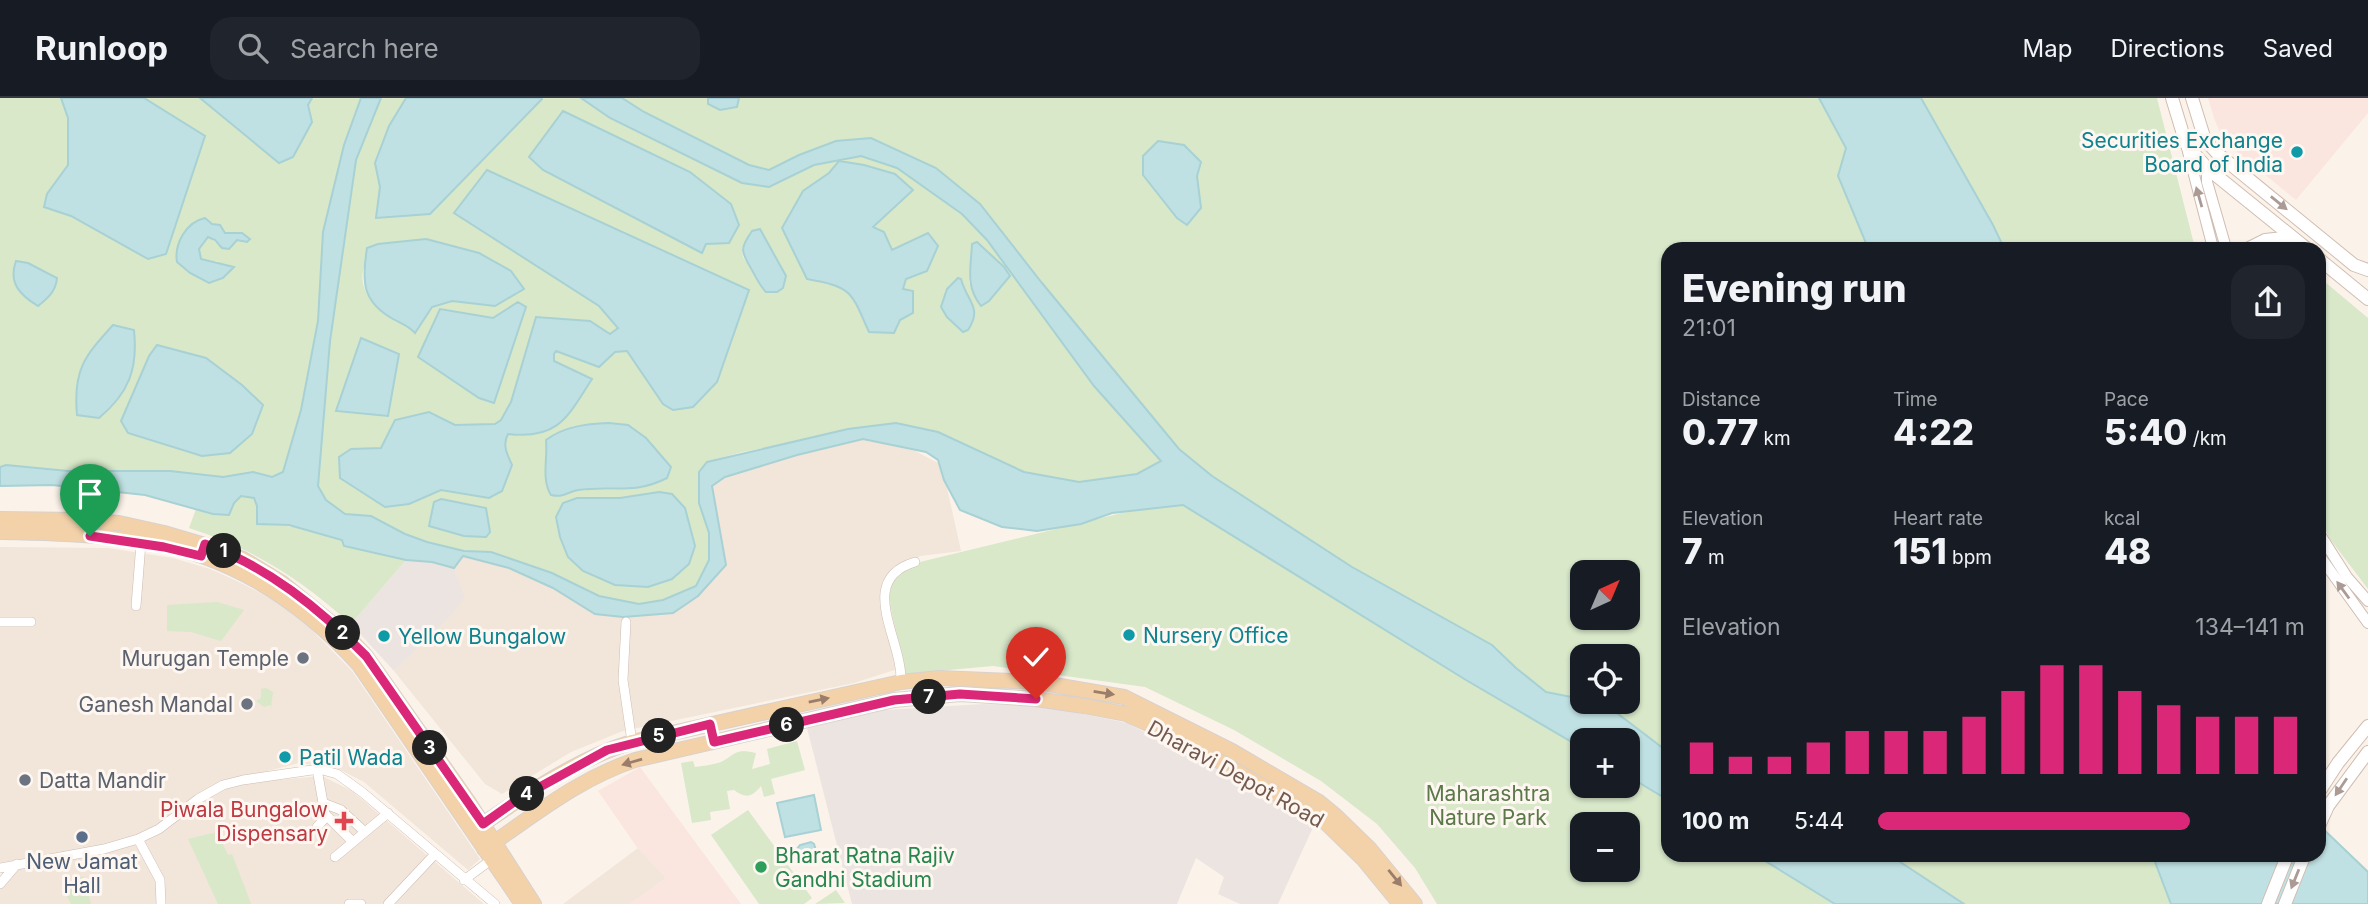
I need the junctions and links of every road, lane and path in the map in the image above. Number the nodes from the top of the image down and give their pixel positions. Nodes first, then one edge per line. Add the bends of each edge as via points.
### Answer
1 (2172, 98) edge
2 (2192, 98) edge
3 (2186, 144) junction
4 (2207, 168) junction
5 (2292, 237) junction
6 (2212, 242) edge
7 (2223, 242) edge
8 (2261, 242) edge
9 (2298, 242) edge
10 (2326, 242) edge
11 (2326, 242) edge
12 (2326, 265) edge
13 (2368, 270) edge
14 (2343, 279) junction
15 (2368, 289) edge
16 (2368, 299) edge
17 (0, 519) edge
18 (26, 526) junction
19 (0, 533) edge
20 (141, 542) junction
21 (2326, 545) edge
22 (203, 550) junction
23 (915, 562) dead end
24 (2326, 565) edge
25 (2368, 601) edge
26 (136, 606) dead end
27 (0, 622) edge
28 (31, 622) dead end
29 (626, 622) dead end
30 (2368, 623) edge
31 (901, 682) junction
32 (752, 715) junction
33 (710, 724) junction
34 (2368, 726) edge
35 (755, 732) junction
36 (632, 742) junction
37 (714, 742) junction
38 (2368, 752) edge
39 (317, 769) junction
40 (2326, 781) edge
41 (323, 803) junction
42 (2326, 810) edge
43 (388, 813) junction
44 (325, 814) junction
45 (317, 827) dead end
46 (478, 827) junction
47 (365, 832) junction
48 (138, 839) junction
49 (353, 842) junction
50 (490, 850) junction
51 (435, 854) junction
52 (335, 857) dead end
53 (2285, 862) edge
54 (2302, 862) edge
55 (17, 864) junction
56 (0, 868) edge
57 (464, 880) junction
58 (0, 884) edge
59 (161, 904) edge
60 (349, 904) edge
61 (361, 904) edge
62 (388, 904) edge
63 (495, 904) edge
64 (522, 904) edge
65 (534, 904) edge
66 (1400, 904) edge
67 (1415, 904) edge
68 (2268, 904) edge
69 (2285, 904) edge

1 - 3 main road
2 -> 10 main road via 2205,140 2218,154
3 - 4 main road
6 -> 3 street
4 - 5 main road
4 - 7 street
5 - 8 main road
5 - 9 main road
11 -> 13 main road via 2354,265
12 - 14 main road
14 - 15 main road
14 - 16 main road
17 - 18 main road
18 - 19 main road
18 - 20 main road
18 - 22 main road via 83,520 119,523
20 - 22 main road
20 - 26 street
21 - 25 street
22 - 46 main road via 285,598 337,641
23 - 31 street via 894,571 884,588
30 -> 24 street
27 - 28 street
29 - 36 street via 624,680
32 -> 31 main road
31 -> 67 main road via 939,678 1037,682 1124,696 1298,788 1336,816
32 - 33 main road
32 - 35 main road
33 - 36 main road
33 - 37 main road
34 - 40 main road
35 - 37 main road, Dharavi Depot Road
35 - 66 main road, Dharavi Depot Road via 894,700 960,694 1036,699 1125,714 1191,745 1325,822
36 - 46 main road via 566,772
37 -> 50 main road, Dharavi Depot Road via 603,772 564,792
38 -> 42 main road
39 - 41 street
39 - 43 street via 337,774
39 - 48 street via 223,785
41 - 44 street
41 - 47 street via 341,810
43 - 47 street
43 - 51 street
44 - 45 street
44 - 49 street
46 - 50 main road
47 - 49 street
48 - 55 street
48 - 59 street via 160,880
49 - 52 street
50 - 57 street
50 - 64 main road
50 - 65 main road
51 - 57 street
51 - 62 street
53 - 68 main road
54 -> 69 main road
55 - 56 street
55 - 58 street
57 - 63 street
60 - 61 street

